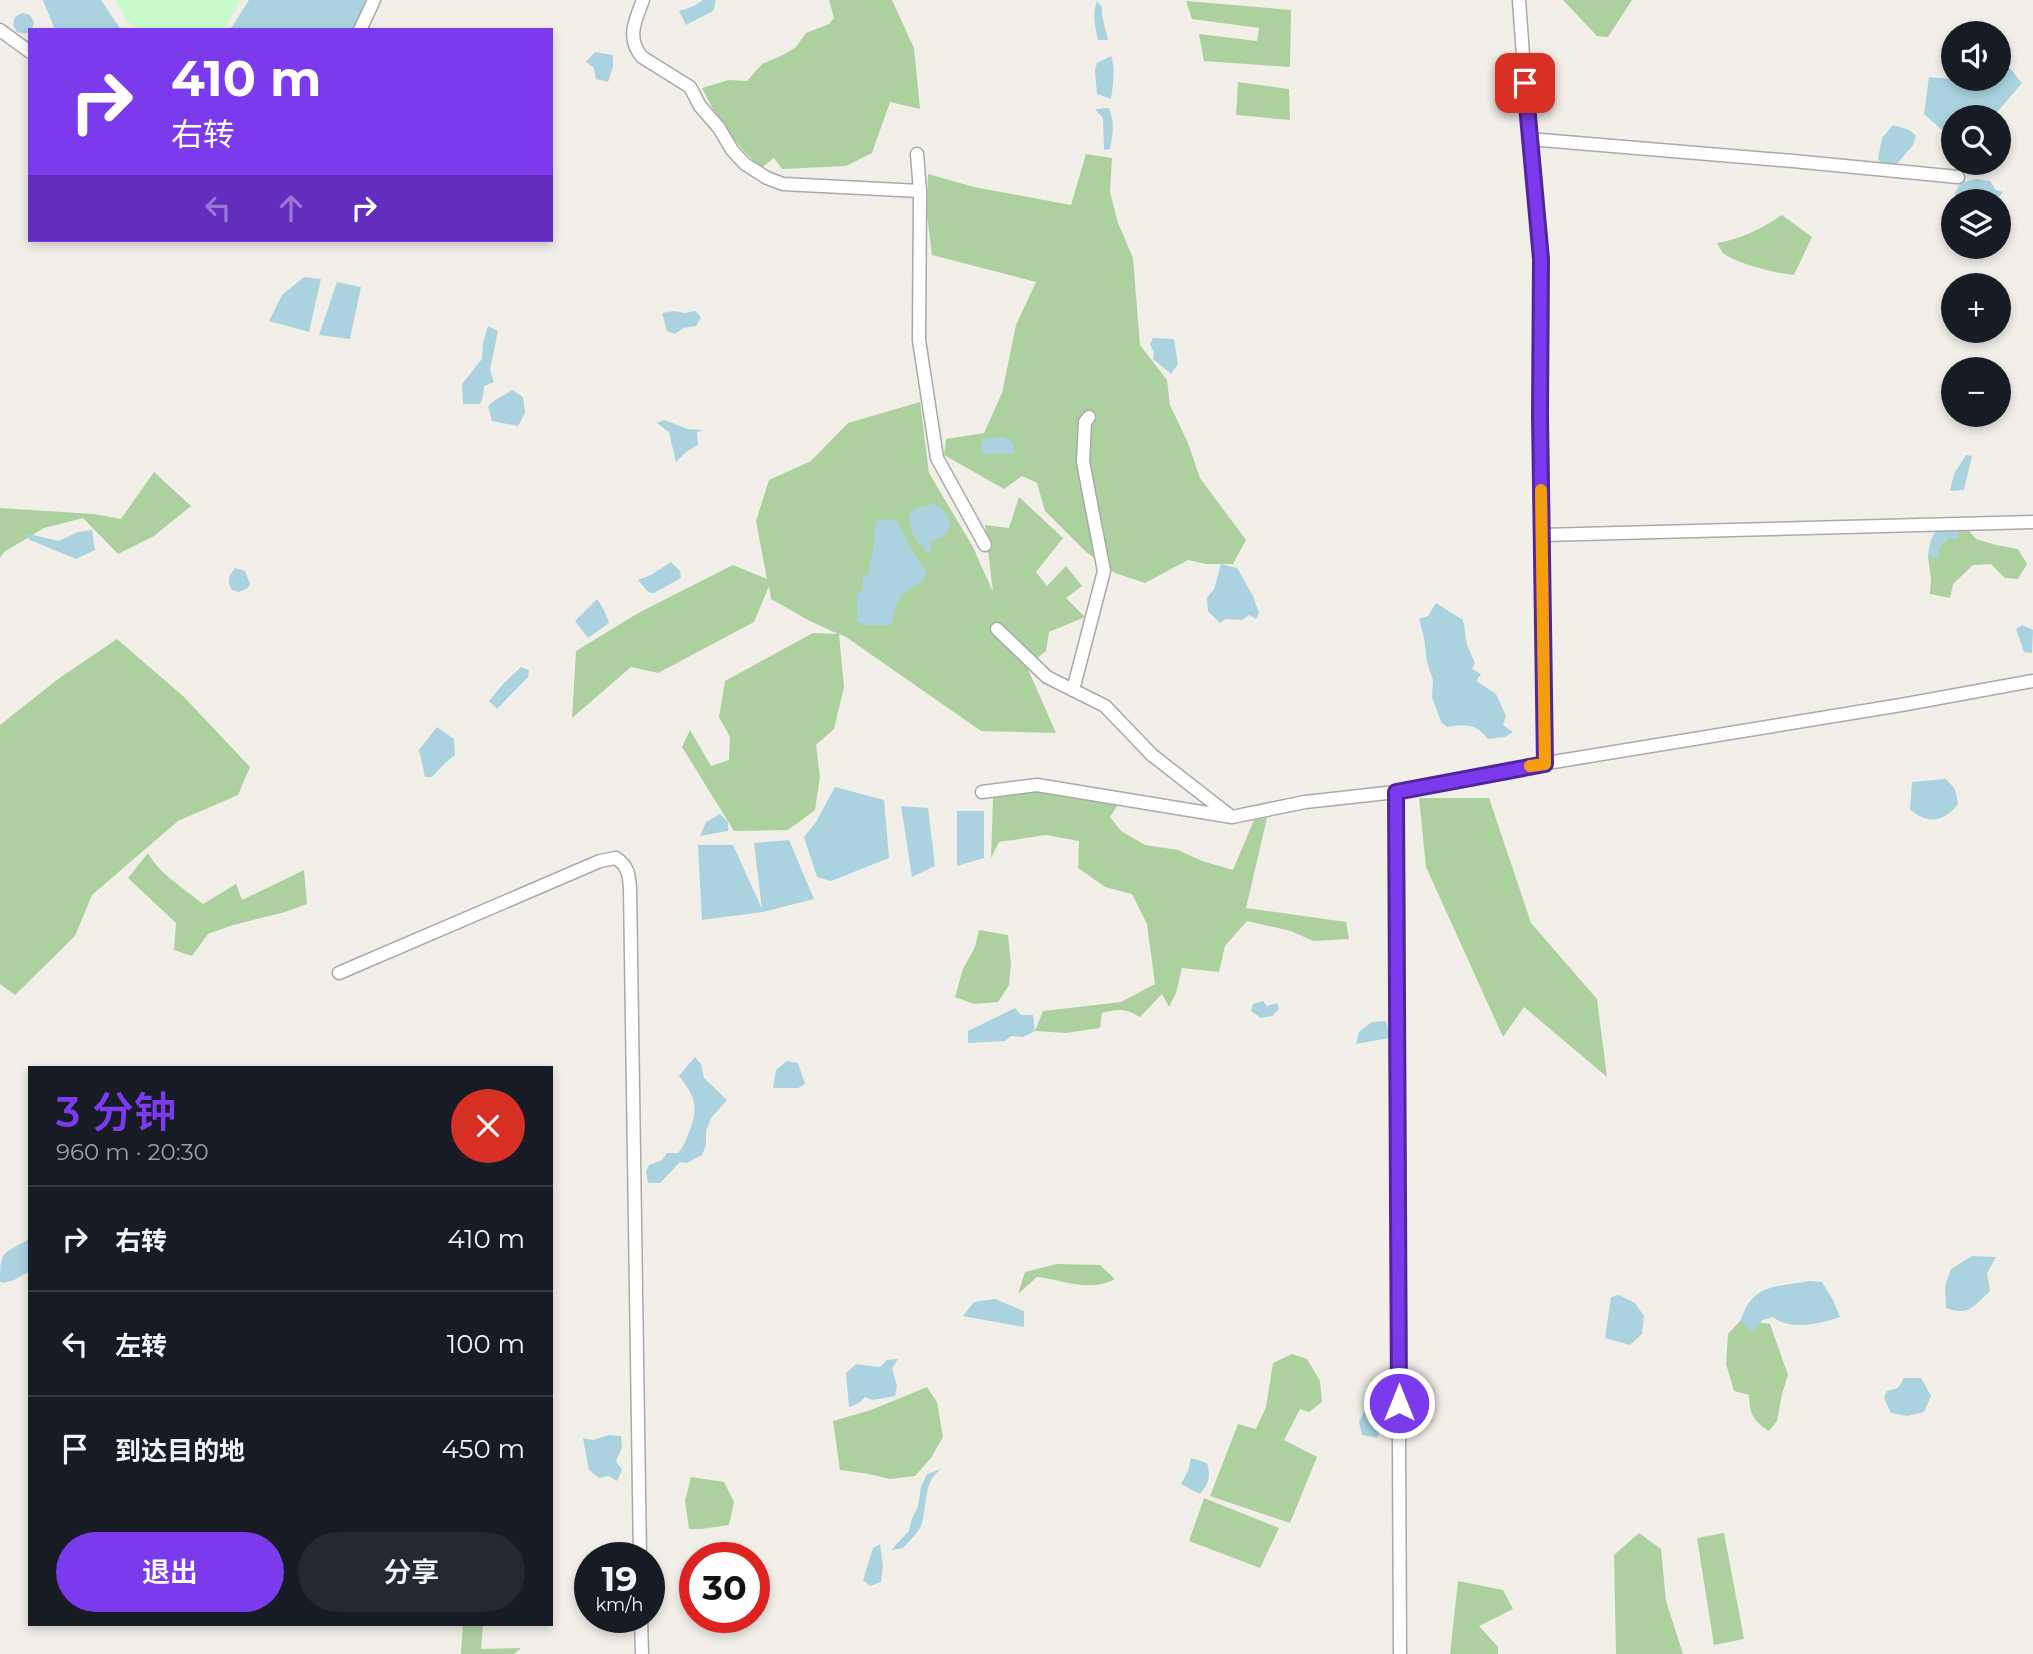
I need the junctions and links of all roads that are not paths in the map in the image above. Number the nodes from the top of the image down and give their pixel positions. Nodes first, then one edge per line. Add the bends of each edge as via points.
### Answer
1 (374, 0) edge
2 (643, 0) edge
3 (1519, 0) edge
4 (361, 28) edge
5 (0, 30) edge
6 (28, 51) edge
7 (1529, 139) junction
8 (917, 154) dead end
9 (1958, 177) dead end
10 (920, 191) junction
11 (1089, 417) dead end
12 (2033, 522) edge
13 (1542, 535) junction
14 (985, 545) dead end
15 (997, 629) dead end
16 (2033, 681) edge
17 (1073, 690) junction
18 (1545, 764) junction
19 (982, 792) dead end
20 (1396, 792) junction
21 (1232, 817) junction
22 (338, 973) dead end
23 (640, 1542) edge
24 (641, 1633) edge
25 (642, 1654) edge
26 (1401, 1654) edge

1 - 4 street
2 - 10 street via 632,29 636,50 690,87 745,164 783,184
3 - 7 street
5 - 6 street
7 - 9 street
7 - 13 street via 1541,259
8 - 10 street
10 - 14 street via 919,340 937,458
11 - 17 street via 1083,462 1104,571
12 - 13 street
13 - 18 street
15 - 17 street via 1047,677
16 - 18 street
17 - 21 street via 1105,706 1152,755
18 - 20 street
19 - 21 street via 1037,785
20 - 21 street via 1305,802
20 - 26 street
22 - 23 street via 600,861 616,858 625,864 630,902
24 - 25 street

